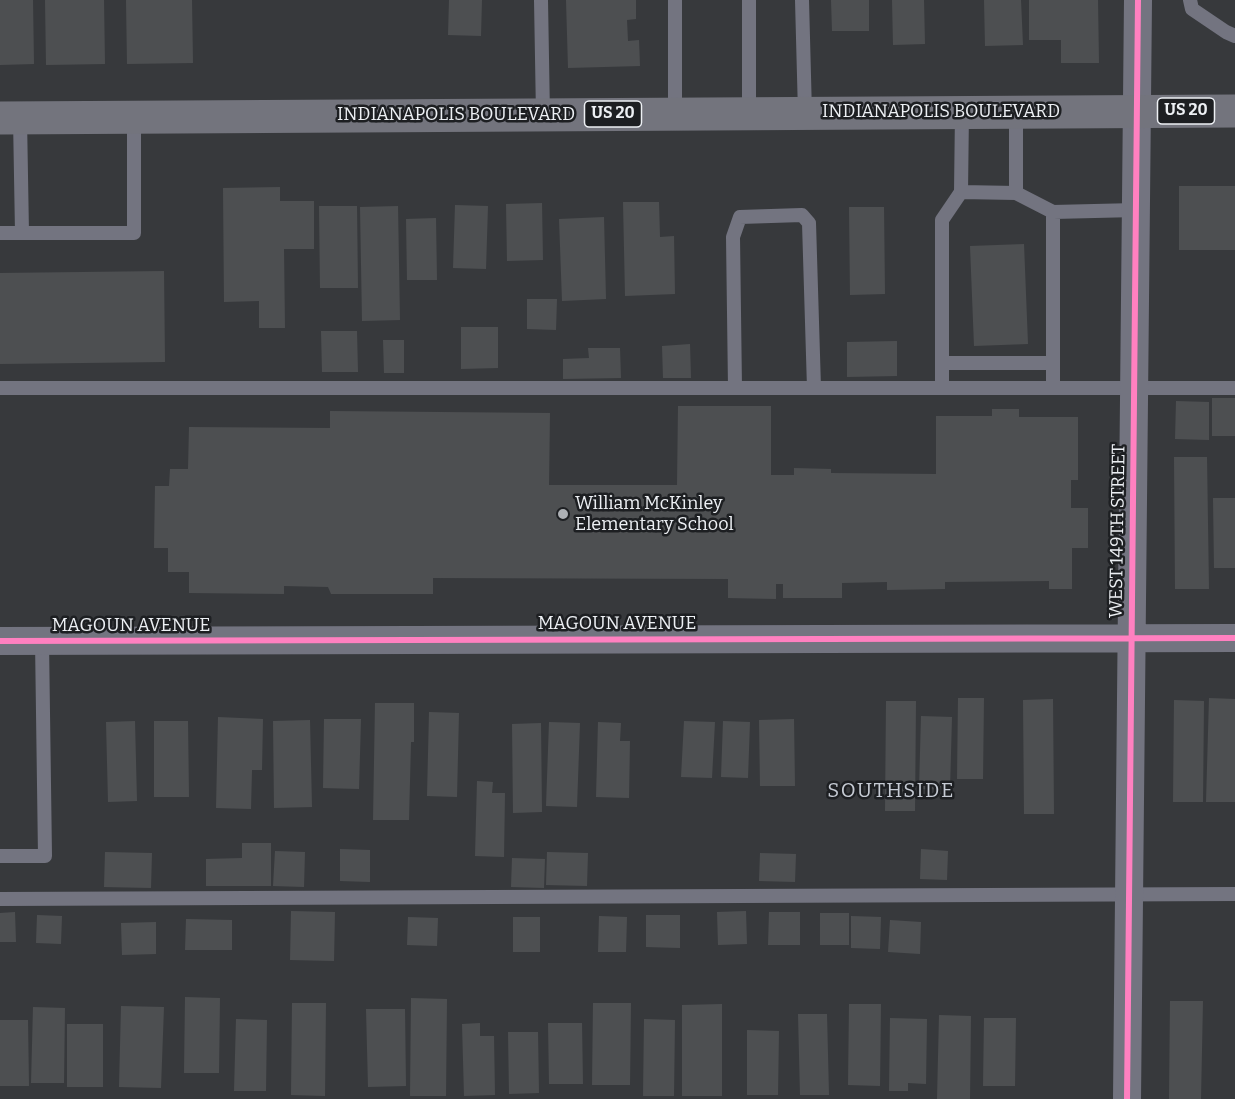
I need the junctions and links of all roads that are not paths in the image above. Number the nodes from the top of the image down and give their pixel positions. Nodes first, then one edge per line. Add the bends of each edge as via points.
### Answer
1 (541, 0) edge
2 (675, 0) edge
3 (749, 0) edge
4 (802, 0) edge
5 (1138, 0) edge
6 (1190, 0) edge
7 (1235, 36) edge
8 (1137, 111) junction
9 (1235, 111) edge
10 (962, 112) junction
11 (1016, 112) junction
12 (805, 113) junction
13 (675, 114) junction
14 (749, 114) junction
15 (543, 115) junction
16 (134, 117) junction
17 (10, 118) edge
18 (961, 192) junction
19 (1016, 193) junction
20 (1136, 210) junction
21 (1053, 212) junction
22 (0, 233) edge
23 (22, 233) junction
24 (942, 363) junction
25 (1053, 363) junction
26 (0, 388) edge
27 (735, 388) junction
28 (814, 388) junction
29 (942, 388) junction
30 (1053, 388) junction
31 (1134, 388) junction
32 (1235, 388) edge
33 (1132, 638) junction
34 (1235, 638) edge
35 (0, 641) edge
36 (42, 641) junction
37 (0, 856) edge
38 (1235, 894) edge
39 (1130, 895) junction
40 (0, 899) edge
41 (1127, 1099) edge

1 - 15 lane
2 - 13 lane
3 - 14 lane
4 - 12 lane
5 - 8 street, WEST 149TH STREET
6 - 7 lane via 1191,9
8 - 9 main road, INDIANAPOLIS BOULEVARD / US 20
8 - 11 main road, INDIANAPOLIS BOULEVARD / US 20
8 - 20 street, WEST 149TH STREET
10 - 11 main road, INDIANAPOLIS BOULEVARD / US 20
10 - 12 main road, INDIANAPOLIS BOULEVARD / US 20
10 - 18 lane
11 - 19 lane
12 - 14 main road, INDIANAPOLIS BOULEVARD / US 20
13 - 14 main road, INDIANAPOLIS BOULEVARD / US 20
13 - 15 main road, INDIANAPOLIS BOULEVARD / US 20
15 - 16 main road, INDIANAPOLIS BOULEVARD / US 20
16 - 17 main road, INDIANAPOLIS BOULEVARD / US 20
16 - 23 lane via 134,233
17 - 23 lane
18 - 19 lane
18 - 24 lane via 942,220
19 - 21 lane
20 - 21 lane
20 - 31 street, WEST 149TH STREET
21 - 25 lane
22 - 23 lane
24 - 25 lane
24 - 29 lane
25 - 30 lane
26 - 27 lane
27 - 28 lane
27 - 28 lane via 733,237 740,217 802,215 809,223
28 - 29 lane
29 - 30 lane
30 - 31 lane
31 - 32 lane
31 - 33 street, WEST 149TH STREET
33 - 34 street, MAGOUN AVENUE
33 - 36 street, MAGOUN AVENUE
33 - 39 street, WEST 149TH STREET
35 - 36 street, MAGOUN AVENUE
36 - 37 lane via 45,856
38 - 39 lane
39 - 40 lane
39 - 41 street, WEST 149TH STREET

